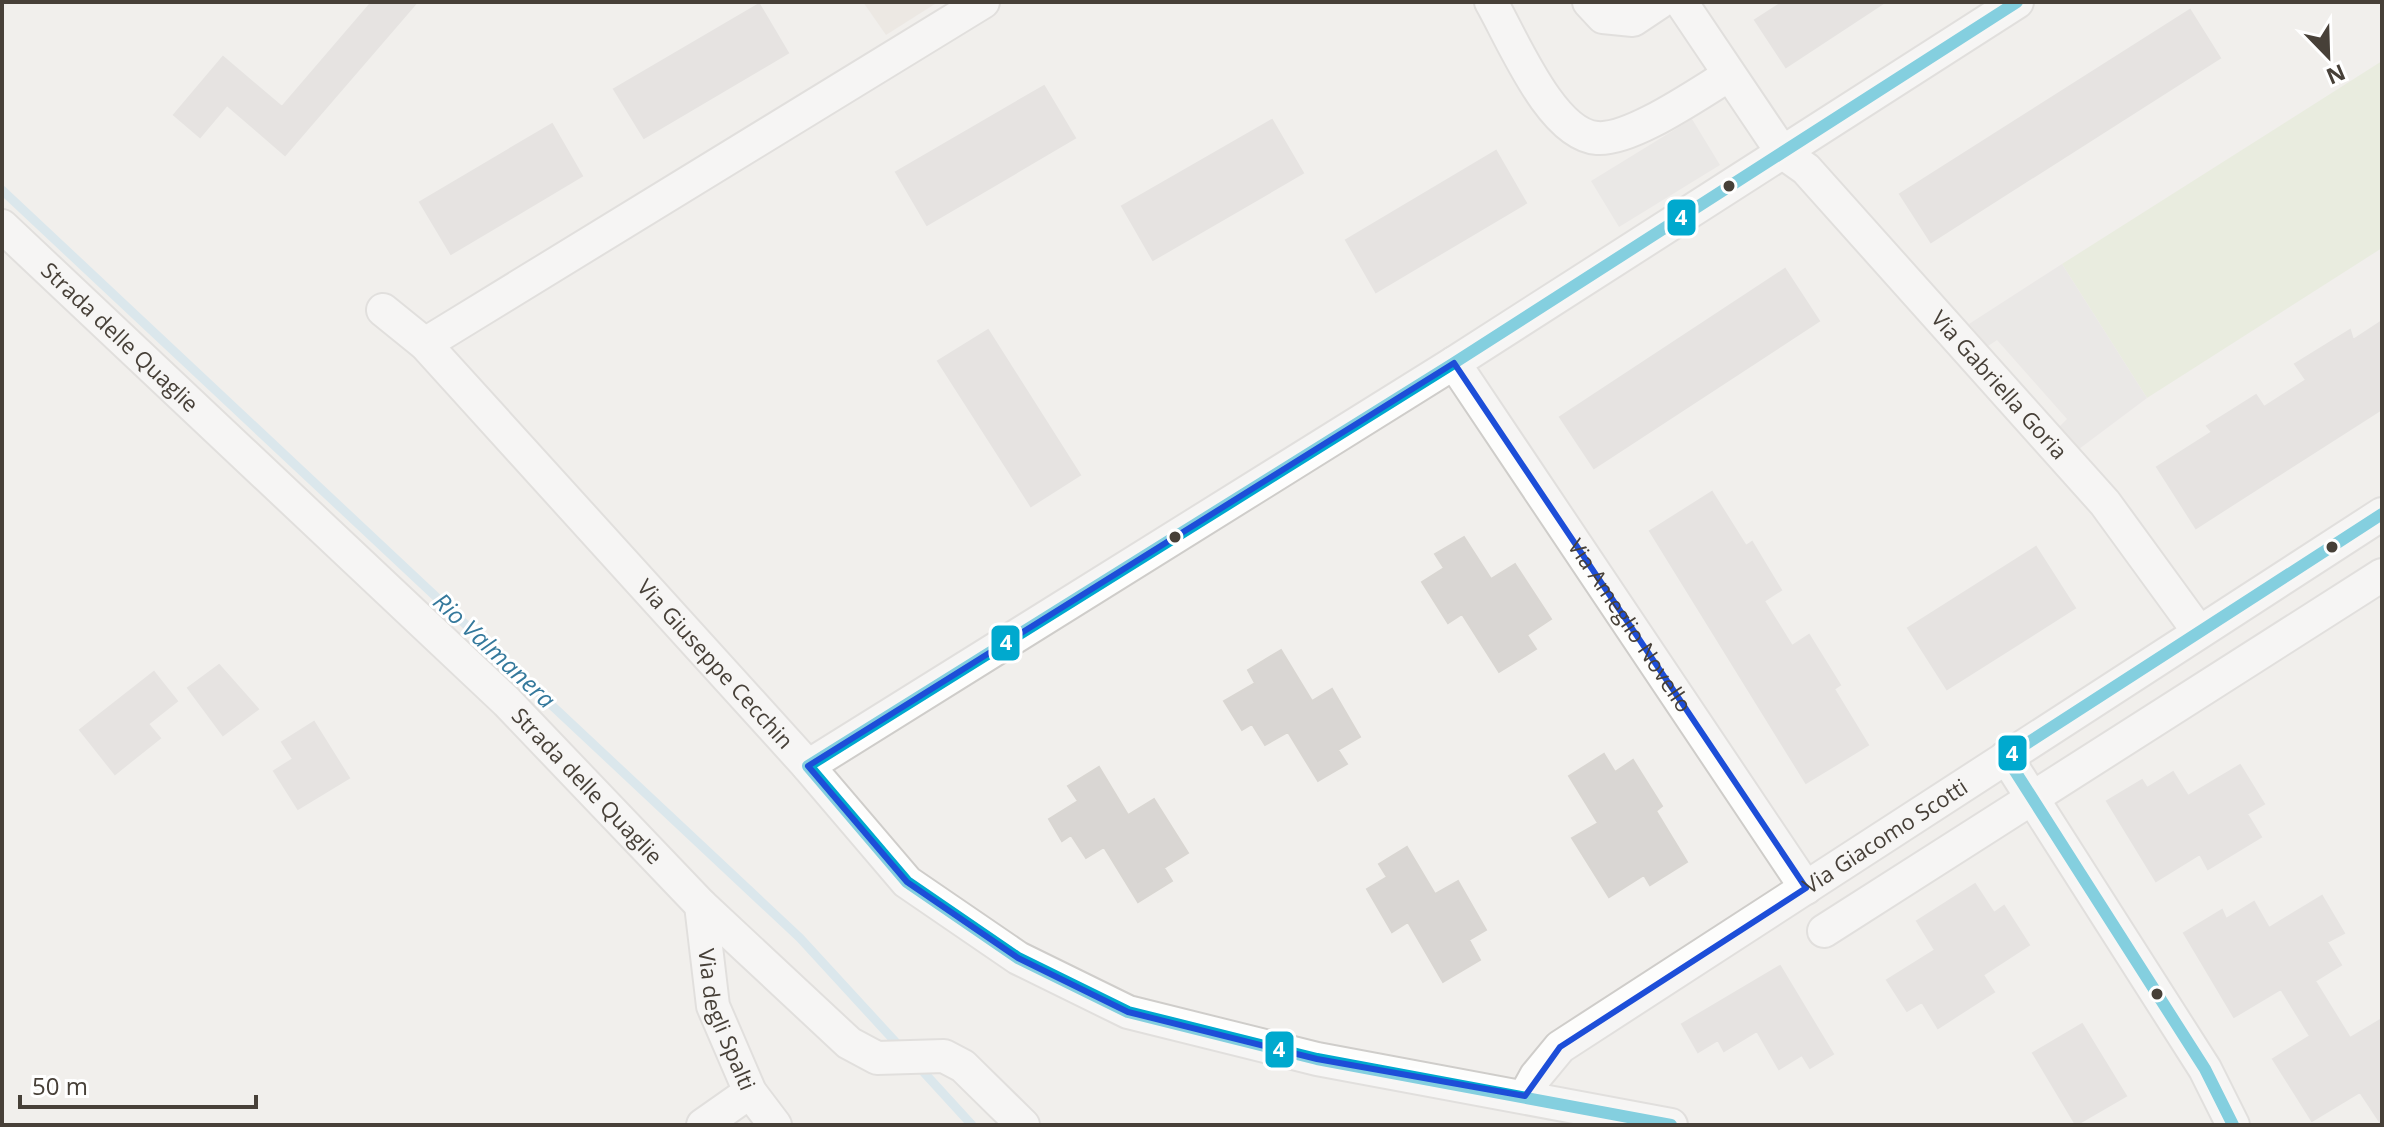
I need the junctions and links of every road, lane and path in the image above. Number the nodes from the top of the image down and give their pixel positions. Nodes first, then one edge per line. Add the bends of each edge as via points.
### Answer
1 (983, 2) edge
2 (1491, 2) edge
3 (1589, 2) edge
4 (1660, 2) edge
5 (1681, 2) edge
6 (2017, 2) edge
7 (1729, 75) junction
8 (1782, 152) junction
9 (2, 226) edge
10 (383, 310) dead end
11 (425, 344) junction
12 (1454, 363) junction
13 (2382, 514) edge
14 (2382, 575) edge
15 (2199, 632) junction
16 (2006, 757) junction
17 (808, 766) junction
18 (2033, 798) junction
19 (1806, 888) junction
20 (701, 905) junction
21 (1824, 931) dead end
22 (750, 1092) junction
23 (1525, 1096) junction
24 (703, 1125) edge
25 (775, 1125) edge
26 (1023, 1125) edge
27 (1671, 1125) edge
28 (2233, 1125) edge

1 - 11 street
2 - 7 street via 1550,106 1572,129 1598,138 1635,129
3 - 4 street via 1603,17 1633,20
5 - 7 street, Via Gabriella Goria
6 - 8 street
7 - 8 street, Via Gabriella Goria
8 - 12 street
8 - 15 street, Via Gabriella Goria via 1806,169 2105,503
9 - 20 street, Strada delle Quaglie via 507,702
10 - 11 street, Via Giuseppe Cecchin
11 - 17 street, Via Giuseppe Cecchin
12 - 17 street
12 - 19 street, Via Ameglio Novello
13 - 15 street, Via Giacomo Scotti
14 - 18 street
15 - 16 street, Via Giacomo Scotti
16 - 18 street
16 - 19 street, Via Giacomo Scotti
17 - 23 street, Via Giuseppe Cecchin via 907,882 1018,958 1128,1012 1317,1059
18 - 21 street
18 - 28 street via 2205,1069
19 - 23 street, Via Giacomo Scotti via 1560,1047
20 - 22 street, Via degli Spalti via 713,1006
20 - 26 street, Strada delle Quaglie via 849,1043 877,1058 944,1056 963,1066
22 - 24 street
22 - 25 street, Via degli Spalti
23 - 27 street, Via Giuseppe Cecchin

